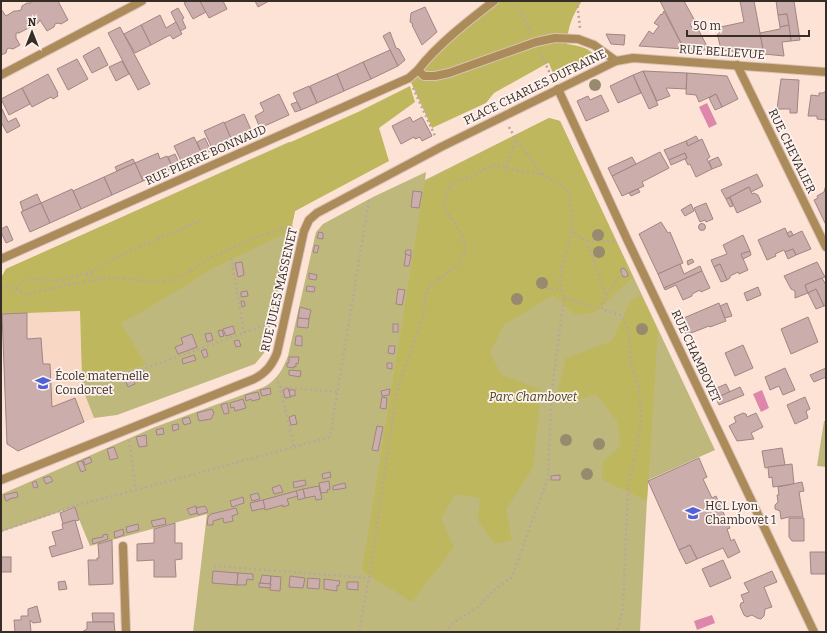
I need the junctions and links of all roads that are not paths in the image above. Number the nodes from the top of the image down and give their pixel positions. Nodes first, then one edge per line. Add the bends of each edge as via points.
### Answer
1 (142, 1) edge
2 (494, 1) edge
3 (616, 61) junction
4 (737, 65) junction
5 (418, 70) junction
6 (826, 72) edge
7 (1, 75) edge
8 (558, 89) junction
9 (441, 147) joint
10 (826, 247) edge
11 (1, 259) edge
12 (1, 480) edge
13 (123, 546) dead end
14 (126, 632) edge
15 (814, 632) edge

1 - 7 street
2 - 5 street via 426,59
3 - 4 street, RUE BELLEVUE via 632,58
3 - 5 street, PLACE CHARLES DUFRAINE via 594,45 578,39 555,38 536,42 449,74 424,76
3 - 8 street, PLACE CHARLES DUFRAINE
4 - 6 street, RUE BELLEVUE
4 - 10 street, RUE CHEVALIER
5 - 11 street, RUE PIERRE BONNAUD via 409,78
8 - 9 street, PLACE CHARLES DUFRAINE
8 - 15 street, RUE CHAMBOVET
9 - 12 street, RUE JULES MASSENET via 317,213 309,220 304,231 277,352 274,361 262,375
13 - 14 street

